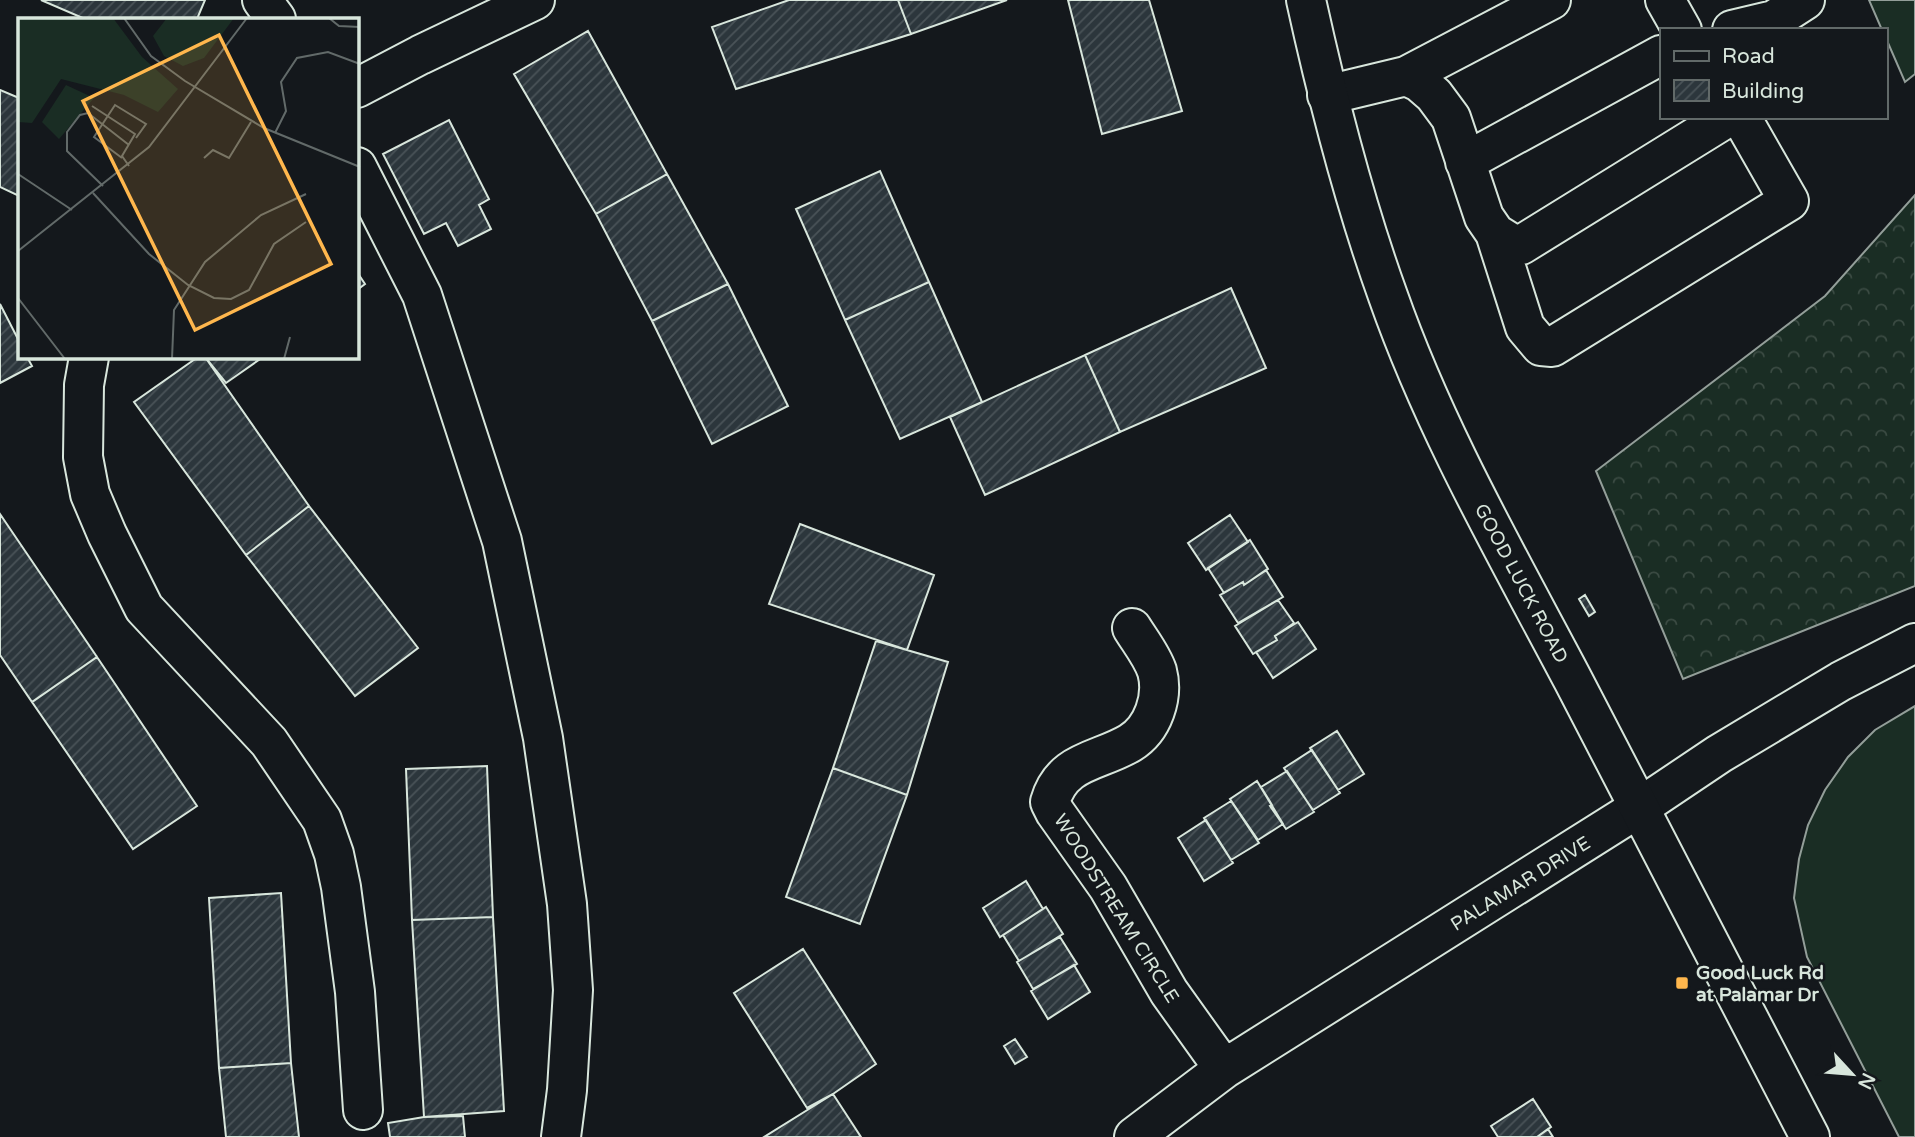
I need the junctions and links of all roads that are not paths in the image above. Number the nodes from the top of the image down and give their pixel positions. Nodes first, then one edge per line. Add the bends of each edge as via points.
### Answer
1 (262, 0) edge
2 (535, 0) edge
3 (1306, 0) edge
4 (1551, 0) edge
5 (1665, 0) edge
6 (1805, 0) edge
7 (275, 18) edge
8 (1681, 28) edge
9 (1740, 28) edge
10 (1660, 56) edge
11 (1406, 76) junction
12 (359, 87) edge
13 (1326, 95) junction
14 (1725, 119) edge
15 (1742, 119) edge
16 (1465, 162) junction
17 (359, 171) edge
18 (1495, 233) junction
19 (89, 359) edge
20 (1132, 628) dead end
21 (1915, 643) edge
22 (1640, 807) junction
23 (1224, 1069) junction
24 (363, 1110) dead end
25 (561, 1137) edge
26 (1134, 1137) edge
27 (1810, 1137) edge

1 - 7 street
2 - 12 street
3 - 13 street, GOOD LUCK ROAD
4 - 11 street
5 - 8 street
6 - 9 street via 1774,20
10 - 16 street
11 - 13 street
11 - 16 street via 1434,94 1451,118
13 - 22 street, GOOD LUCK ROAD via 1388,297 1426,389 1485,514
14 - 18 street via 1521,245
15 - 18 street via 1789,201 1552,347 1541,346 1525,327
16 - 18 street via 1484,217
17 - 25 street via 422,295 502,541 543,738 567,904 573,990
19 - 24 street via 83,457 90,494 144,608 269,742 322,820 341,887 355,992
20 - 23 street, WOODSTREAM CIRCLE via 1157,670 1155,712 1131,742 1072,769 1060,780 1051,802 1108,887 1169,992
21 - 22 street, PALAMAR DRIVE via 1841,681
22 - 23 street, PALAMAR DRIVE
22 - 27 street, GOOD LUCK ROAD
23 - 26 street, PALAMAR DRIVE

